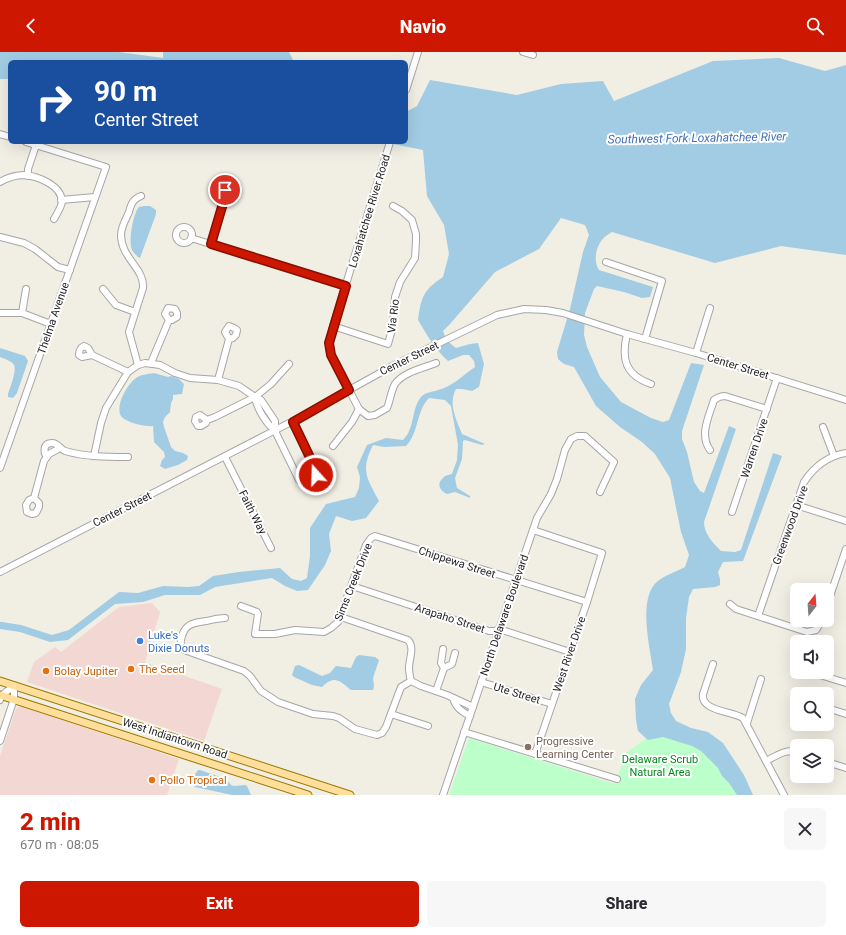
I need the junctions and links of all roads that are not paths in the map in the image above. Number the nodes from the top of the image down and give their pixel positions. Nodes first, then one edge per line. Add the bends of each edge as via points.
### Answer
1 (418, 52) edge
2 (523, 52) edge
3 (533, 55) dead end
4 (408, 84) edge
5 (33, 144) edge
6 (389, 144) edge
7 (36, 145) junction
8 (28, 176) junction
9 (0, 182) edge
10 (141, 196) dead end
11 (95, 197) junction
12 (61, 200) junction
13 (224, 200) dead end
14 (393, 206) dead end
15 (54, 219) dead end
16 (0, 236) edge
17 (191, 238) dead end
18 (211, 244) junction
19 (606, 262) dead end
20 (70, 270) junction
21 (346, 286) junction
22 (26, 289) dead end
23 (103, 289) dead end
24 (710, 308) dead end
25 (135, 312) junction
26 (0, 313) edge
27 (22, 313) junction
28 (168, 320) dead end
29 (51, 324) junction
30 (333, 326) junction
31 (627, 334) junction
32 (229, 339) dead end
33 (645, 339) junction
34 (696, 353) junction
35 (92, 355) dead end
36 (151, 363) junction
37 (436, 363) dead end
38 (289, 364) dead end
39 (138, 365) junction
40 (128, 372) junction
41 (218, 380) junction
42 (776, 382) junction
43 (651, 384) dead end
44 (349, 390) junction
45 (255, 397) junction
46 (846, 400) edge
47 (360, 409) junction
48 (767, 409) junction
49 (207, 420) dead end
50 (293, 422) junction
51 (823, 427) dead end
52 (275, 431) junction
53 (333, 446) dead end
54 (60, 448) junction
55 (710, 450) dead end
56 (846, 453) edge
57 (94, 456) junction
58 (834, 456) junction
59 (47, 457) junction
60 (224, 457) junction
61 (128, 458) dead end
62 (0, 468) edge
63 (600, 492) dead end
64 (34, 498) dead end
65 (796, 505) junction
66 (732, 512) dead end
67 (846, 521) edge
68 (533, 530) junction
69 (373, 537) joint
70 (271, 548) dead end
71 (846, 549) edge
72 (0, 572) edge
73 (516, 580) junction
74 (834, 584) edge
75 (352, 586) junction
76 (587, 602) junction
77 (730, 604) dead end
78 (241, 606) dead end
79 (758, 616) junction
80 (341, 617) junction
81 (225, 618) dead end
82 (790, 626) edge
83 (794, 627) edge
84 (819, 627) edge
85 (499, 629) junction
86 (443, 649) dead end
87 (570, 652) junction
88 (455, 653) dead end
89 (713, 664) dead end
90 (444, 668) junction
91 (833, 679) edge
92 (762, 680) dead end
93 (0, 681) edge
94 (411, 681) junction
95 (481, 682) junction
96 (846, 683) edge
97 (14, 686) junction
98 (436, 691) junction
99 (1, 697) edge
100 (453, 698) junction
101 (14, 699) junction
102 (552, 704) junction
103 (473, 707) junction
104 (834, 710) edge
105 (391, 714) junction
106 (846, 714) edge
107 (470, 716) junction
108 (747, 723) junction
109 (428, 726) dead end
110 (464, 732) junction
111 (0, 741) edge
112 (790, 751) edge
113 (535, 754) junction
114 (766, 761) junction
115 (834, 764) edge
116 (846, 768) edge
117 (617, 780) dead end
118 (330, 792) edge
119 (308, 795) edge
120 (350, 795) edge
121 (443, 795) edge
122 (784, 795) edge

1 - 4 street
2 - 3 street
5 - 7 street
6 - 21 street, Loxahatchee River Road
7 - 8 street
7 - 11 street, Thelma Avenue via 106,168
8 - 9 street via 14,176
8 - 12 street via 51,185 57,190
10 - 25 street via 132,203 121,236 126,254 143,282
11 - 12 street
11 - 20 street, Thelma Avenue
12 - 15 street
13 - 18 street
14 - 30 street, Via Rio via 412,220 416,241 415,258 394,297 393,326 388,344
16 - 20 street via 24,243 58,267
17 - 18 street
18 - 21 street
19 - 33 street via 662,281
20 - 29 street, Thelma Avenue
21 - 30 street, Loxahatchee River Road
22 - 27 street
23 - 25 street via 116,305
24 - 34 street
25 - 39 street via 129,335
26 - 27 street
27 - 29 street
28 - 36 street
29 - 62 street, Thelma Avenue
30 - 44 street, Loxahatchee River Road via 329,343 331,355
31 - 33 street, Center Street
31 - 43 street via 624,349 626,363 634,375
31 - 44 street, Center Street via 567,315 546,310 524,309 497,315
32 - 41 street
33 - 34 street, Center Street
34 - 42 street, Center Street
35 - 40 street
36 - 39 street
36 - 41 street via 190,378
37 - 47 street via 400,379 395,385 387,408 368,416
38 - 45 street
39 - 40 street
40 - 57 street via 102,417
41 - 45 street via 239,386
42 - 46 street, Center Street
42 - 48 street, Warren Drive
44 - 47 street, Loxahatchee River Road
44 - 50 street, Center Street
45 - 49 street
45 - 52 street via 261,400 270,412 275,421
47 - 53 street
48 - 55 street via 725,396 716,398 705,433 706,444
48 - 66 street, Warren Drive
50 - 52 street, Center Street
50 - 52 street via 317,472 310,482 304,483 300,480
51 - 58 street
52 - 60 street, Center Street
54 - 57 street
54 - 59 street
54 - 59 street via 55,443 46,445 44,451
56 - 58 street, Greenwood Drive
57 - 61 street
58 - 65 street, Greenwood Drive via 819,465 808,476
59 - 64 street
60 - 70 street, Faith Way
60 - 72 street, Center Street
63 - 68 street, North Delaware Boulevard via 614,462 585,436 577,436 571,439 565,450 557,479
65 - 67 street
65 - 79 street, Greenwood Drive
68 - 73 street, North Delaware Boulevard
68 - 76 street, West River Drive via 602,553
69 - 73 street, Chippewa Street
69 - 75 street, Sims Creek Drive via 366,545
71 - 74 street
73 - 76 street, Chippewa Street
73 - 85 street, North Delaware Boulevard
75 - 80 street, Sims Creek Drive
75 - 85 street, Arapaho Street via 489,631
76 - 87 street, West River Drive
77 - 79 street via 736,609
78 - 80 street, Sims Creek Drive via 257,612 255,634 294,630 324,632 335,625
79 - 82 street
80 - 94 street via 408,640 412,648 409,668
81 - 105 street via 190,624 182,636 181,647 244,671 261,691 278,702 313,714 339,718 355,729 377,735 382,733
83 - 84 street via 810,632
85 - 87 street, Arapaho Street
85 - 95 street, North Delaware Boulevard
86 - 90 street via 441,663
87 - 102 street, West River Drive
88 - 90 street via 452,664
89 - 108 street via 702,697 704,703 709,707 740,716
90 - 98 street
91 - 96 street
92 - 108 street
93 - 97 main road, West Indiantown Road
94 - 98 street
94 - 105 street via 401,687
95 - 102 street, Ute Street
95 - 103 street, North Delaware Boulevard
97 - 99 street
97 - 101 street
97 - 118 main road, West Indiantown Road
98 - 100 street
99 - 101 main road, West Indiantown Road
100 - 103 street
100 - 107 street via 460,711
101 - 111 street
101 - 119 main road, West Indiantown Road
102 - 113 street, West River Drive
103 - 107 street, North Delaware Boulevard
104 - 106 street
105 - 109 street
107 - 110 street, North Delaware Boulevard
108 - 114 street
110 - 113 street
110 - 121 street, North Delaware Boulevard
112 - 114 street
113 - 117 street
114 - 122 street
115 - 116 street
118 - 120 main road, West Indiantown Road

